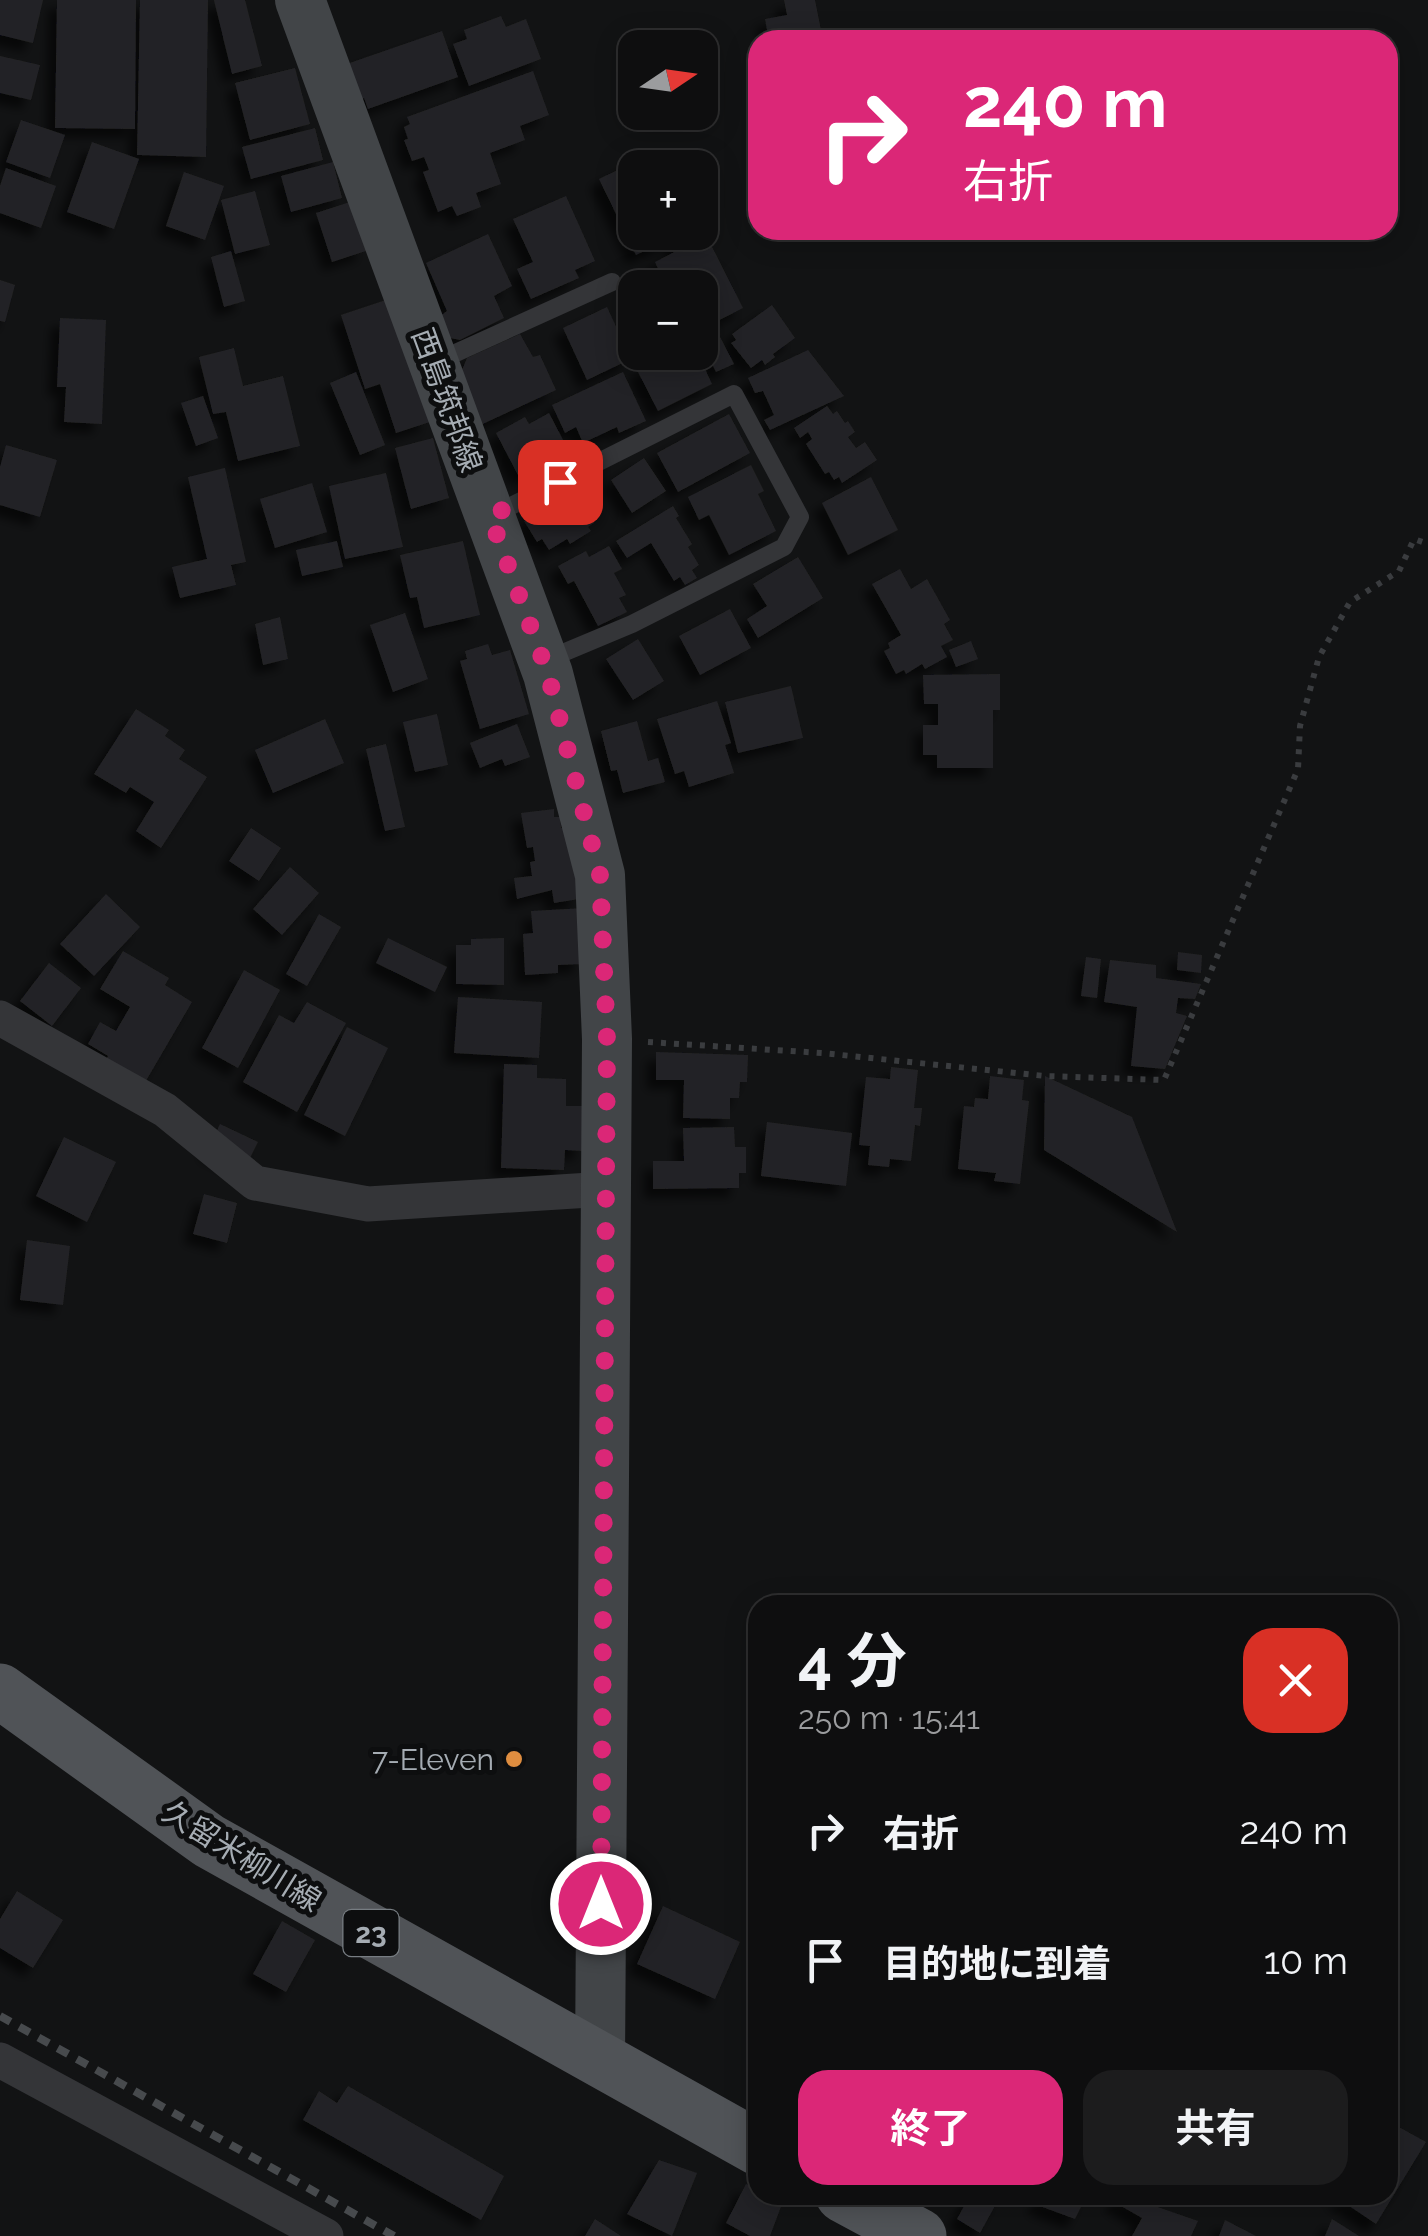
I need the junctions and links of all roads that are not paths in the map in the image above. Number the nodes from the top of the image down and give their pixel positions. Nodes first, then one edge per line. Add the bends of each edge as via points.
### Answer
1 (300, 0) edge
2 (612, 282) dead end
3 (434, 363) junction
4 (490, 516) junction
5 (544, 661) junction
6 (0, 1018) edge
7 (606, 1189) junction
8 (0, 1691) edge
9 (0, 2060) edge
10 (600, 2062) junction
11 (748, 2143) edge
12 (862, 2205) edge
13 (326, 2236) edge
14 (919, 2236) edge

1 - 3 main road, 西島筑邦線
2 - 3 lane
3 - 4 main road, 西島筑邦線
4 - 5 main road, 西島筑邦線
4 - 5 lane via 734,394 800,517 784,547
5 - 7 main road, 西島筑邦線 via 600,875
6 - 7 street via 165,1110 255,1183 368,1204
7 - 10 main road, 西島筑邦線
8 - 10 main road, 久留米柳川線 / 23 via 209,1841
9 - 13 street
10 - 11 main road, 久留米柳川線 / 23
12 - 14 main road

